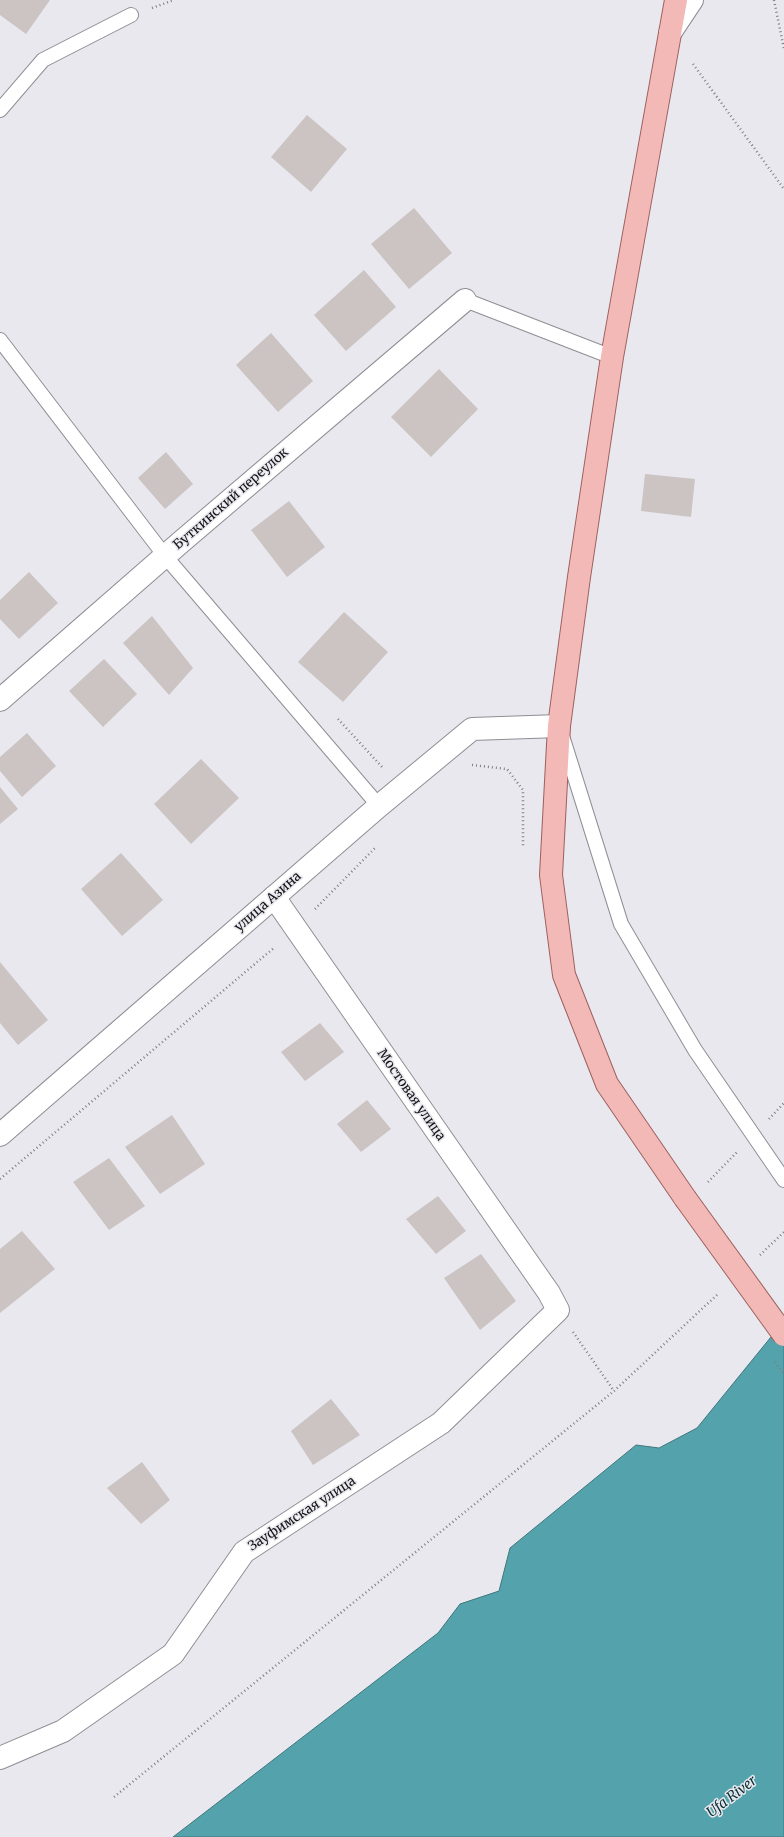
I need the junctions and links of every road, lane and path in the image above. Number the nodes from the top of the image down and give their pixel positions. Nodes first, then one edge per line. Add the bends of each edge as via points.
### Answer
1 (676, 0) edge
2 (692, 0) edge
3 (774, 0) edge
4 (131, 15) dead end
5 (670, 33) junction
6 (784, 49) edge
7 (0, 110) edge
8 (784, 189) edge
9 (464, 300) joint
10 (0, 340) edge
11 (612, 357) junction
12 (165, 556) junction
13 (0, 700) edge
14 (558, 726) junction
15 (379, 806) junction
16 (380, 844) dead end
17 (274, 897) junction
18 (296, 929) junction
19 (0, 1135) edge
20 (0, 1179) edge
21 (784, 1180) edge
22 (784, 1232) edge
23 (756, 1259) dead end
24 (722, 1290) dead end
25 (553, 1301) junction
26 (784, 1335) edge
27 (614, 1391) junction
28 (0, 1758) edge
29 (114, 1796) dead end

1 - 5 main road
2 - 5 street
3 - 6 path
4 - 7 lane via 44,60
5 - 8 path
5 - 11 main road
9 - 11 lane
9 - 12 street, Буткинский переулок
10 - 12 lane
11 - 14 main road
12 - 13 street, Буткинский переулок
12 - 15 lane
14 - 15 street, улица Азина via 472,729
14 - 21 lane via 621,924 695,1050
14 - 26 main road, bridge via 551,875 564,975 607,1084
15 - 17 street, улица Азина
16 - 18 path
17 - 18 street, Мостовая улица
17 - 19 street, улица Азина
18 - 20 path
18 - 25 street, Мостовая улица
22 - 23 path
24 - 27 path
25 - 27 path
25 - 28 street, Зауфимская улица via 441,1424 244,1552 173,1654 63,1731
27 - 29 path

